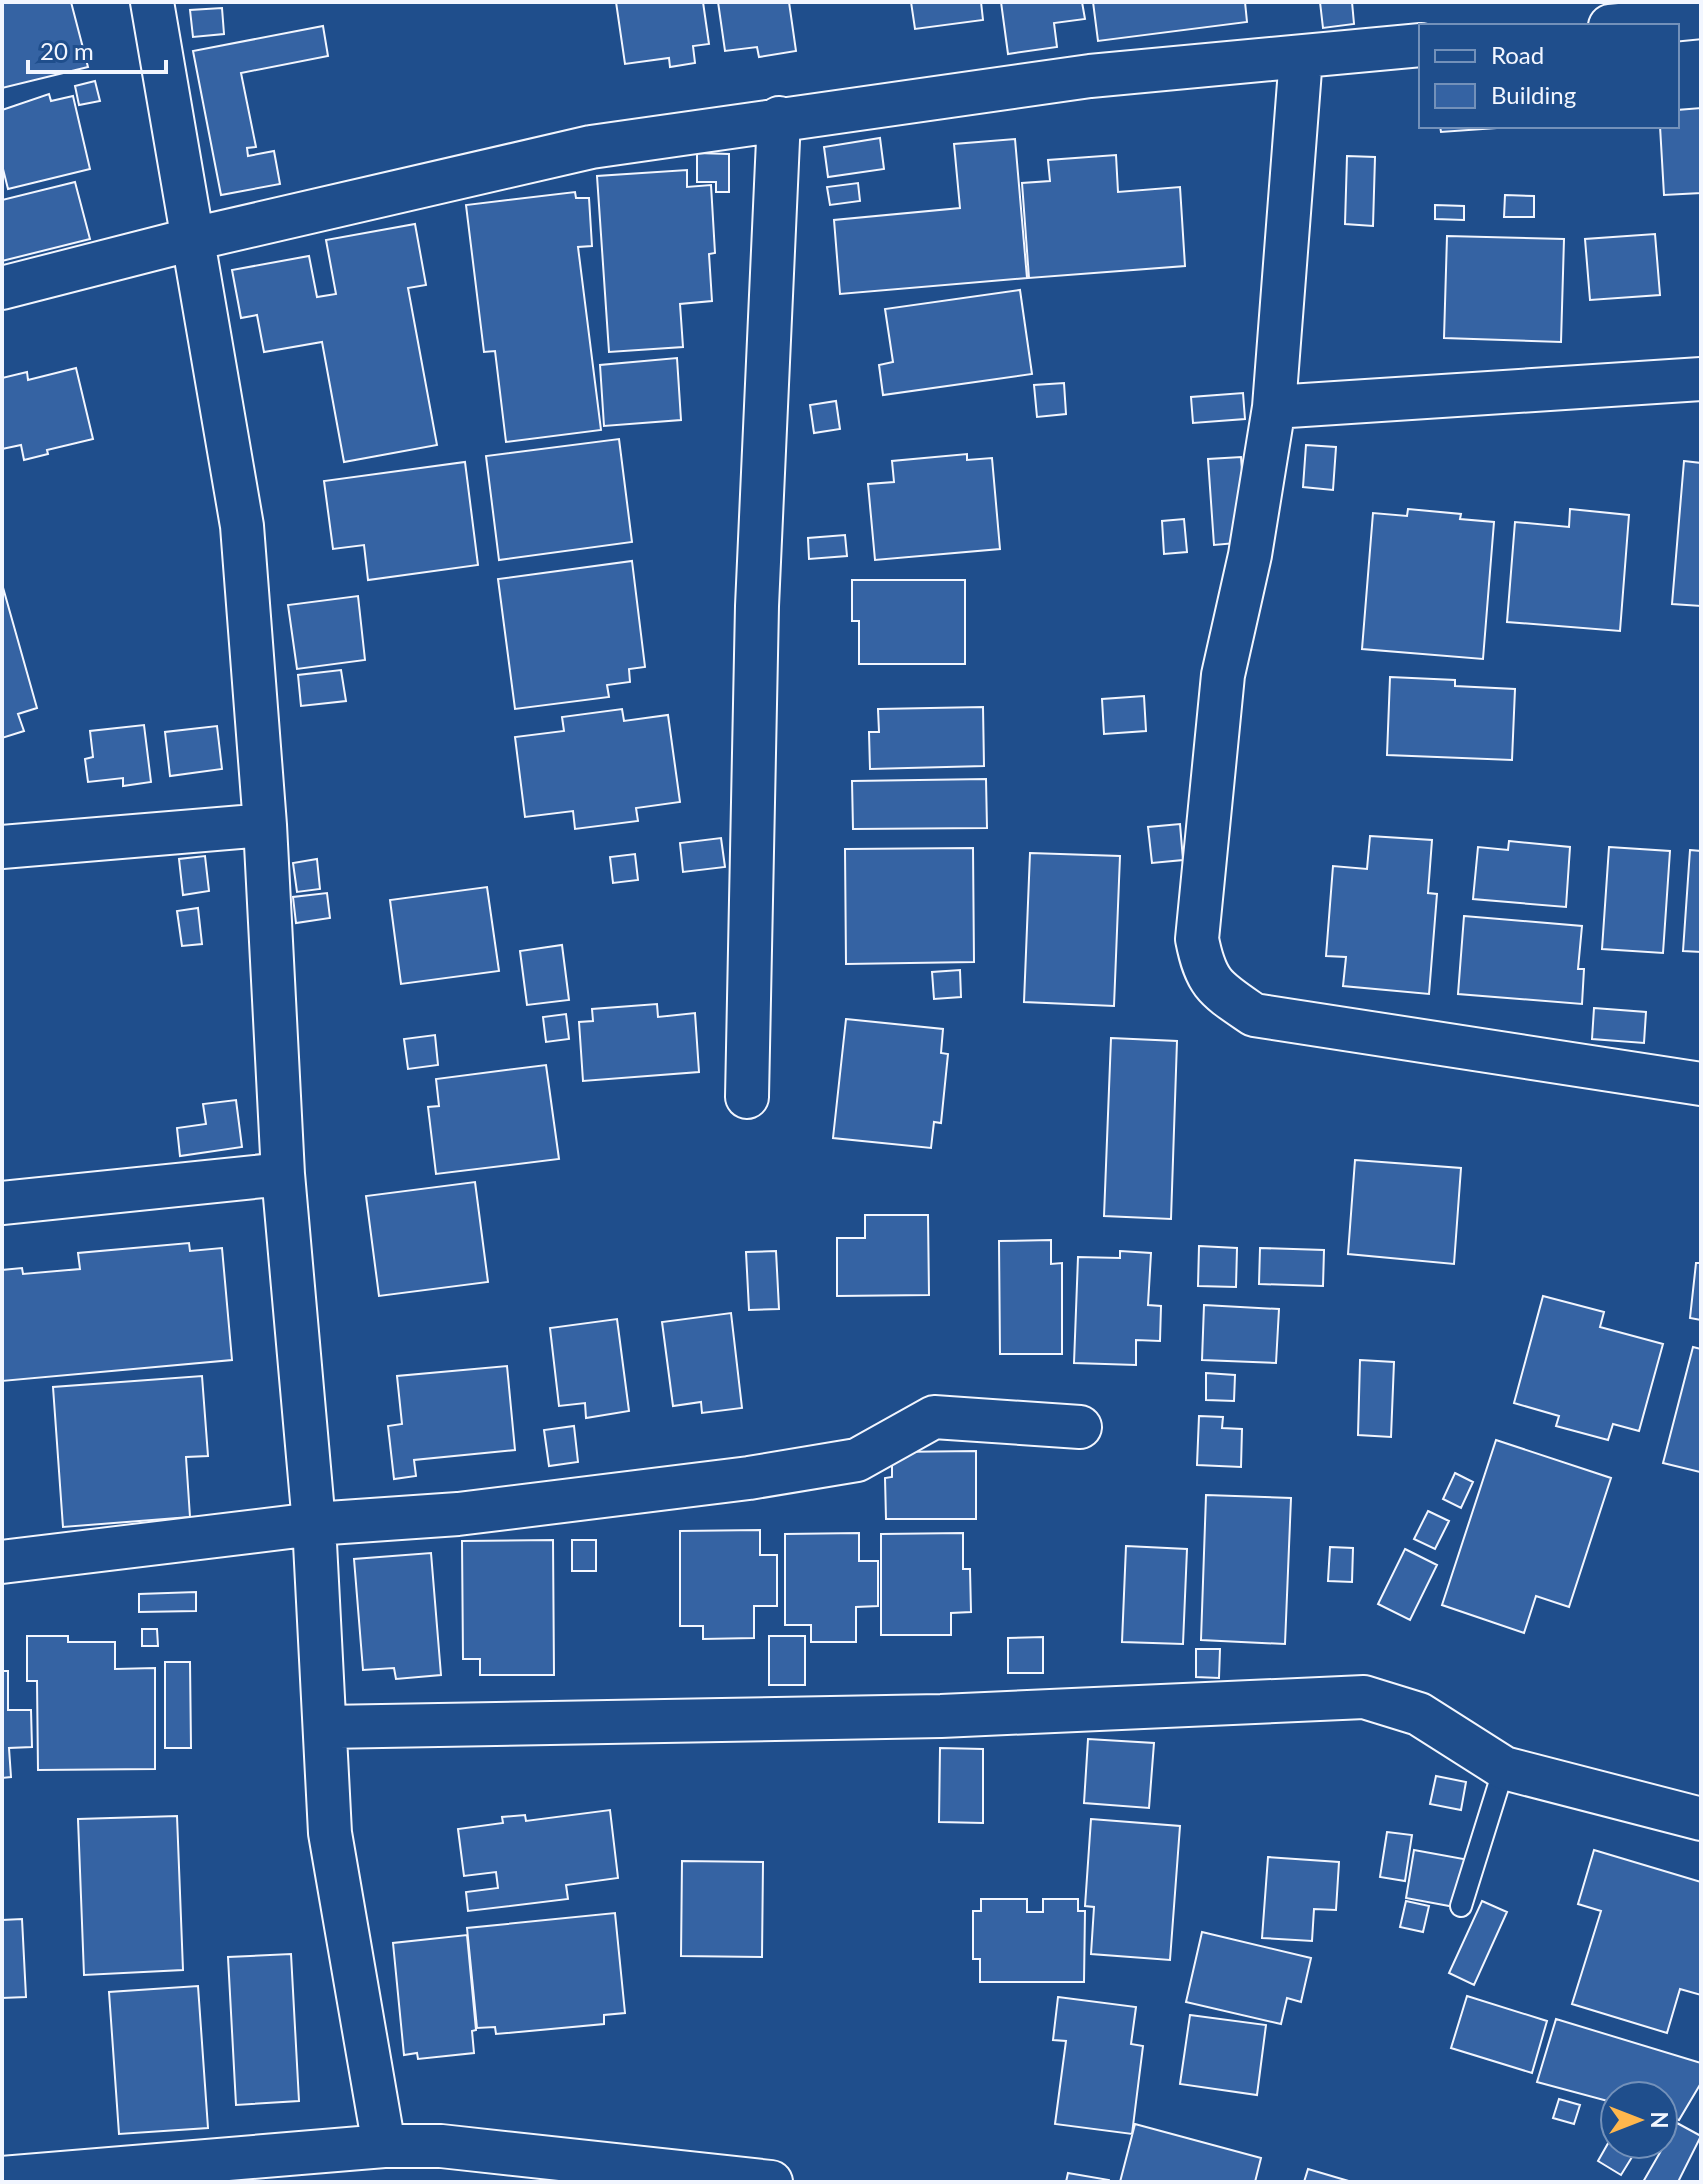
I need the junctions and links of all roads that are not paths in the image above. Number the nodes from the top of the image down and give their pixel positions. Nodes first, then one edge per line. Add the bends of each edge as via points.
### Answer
1 (152, 2) edge
2 (1701, 17) edge
3 (1630, 24) edge
4 (1419, 45) edge
5 (1301, 57) junction
6 (779, 118) junction
7 (193, 239) junction
8 (2, 288) edge
9 (1701, 379) edge
10 (1274, 407) junction
11 (265, 825) junction
12 (2, 847) edge
13 (1701, 1084) edge
14 (747, 1097) dead end
15 (283, 1174) junction
16 (2, 1203) edge
17 (1080, 1427) dead end
18 (314, 1524) junction
19 (2, 1562) edge
20 (325, 1727) junction
21 (1504, 1768) junction
22 (1701, 1819) edge
23 (1461, 1906) dead end
24 (384, 2146) junction
25 (442, 2164) edge
26 (2, 2178) edge
27 (771, 2182) edge

1 - 7 street
2 - 3 street
4 - 5 street
5 - 6 street via 1090,76
5 - 10 street
6 - 7 street via 591,147
6 - 14 street via 757,606
7 - 8 street
7 - 11 street via 242,526
9 - 10 street
10 - 13 street via 1250,555 1223,675 1197,939 1203,972 1254,1015
11 - 12 street
11 - 15 street
15 - 16 street
15 - 18 street
17 - 18 street via 934,1417 857,1460 473,1512
18 - 19 street
18 - 20 street
20 - 21 street via 941,1716 1364,1697 1419,1714
20 - 24 street via 330,1833
21 - 22 street
21 - 23 lane
24 - 25 street
24 - 26 street
25 - 27 street

